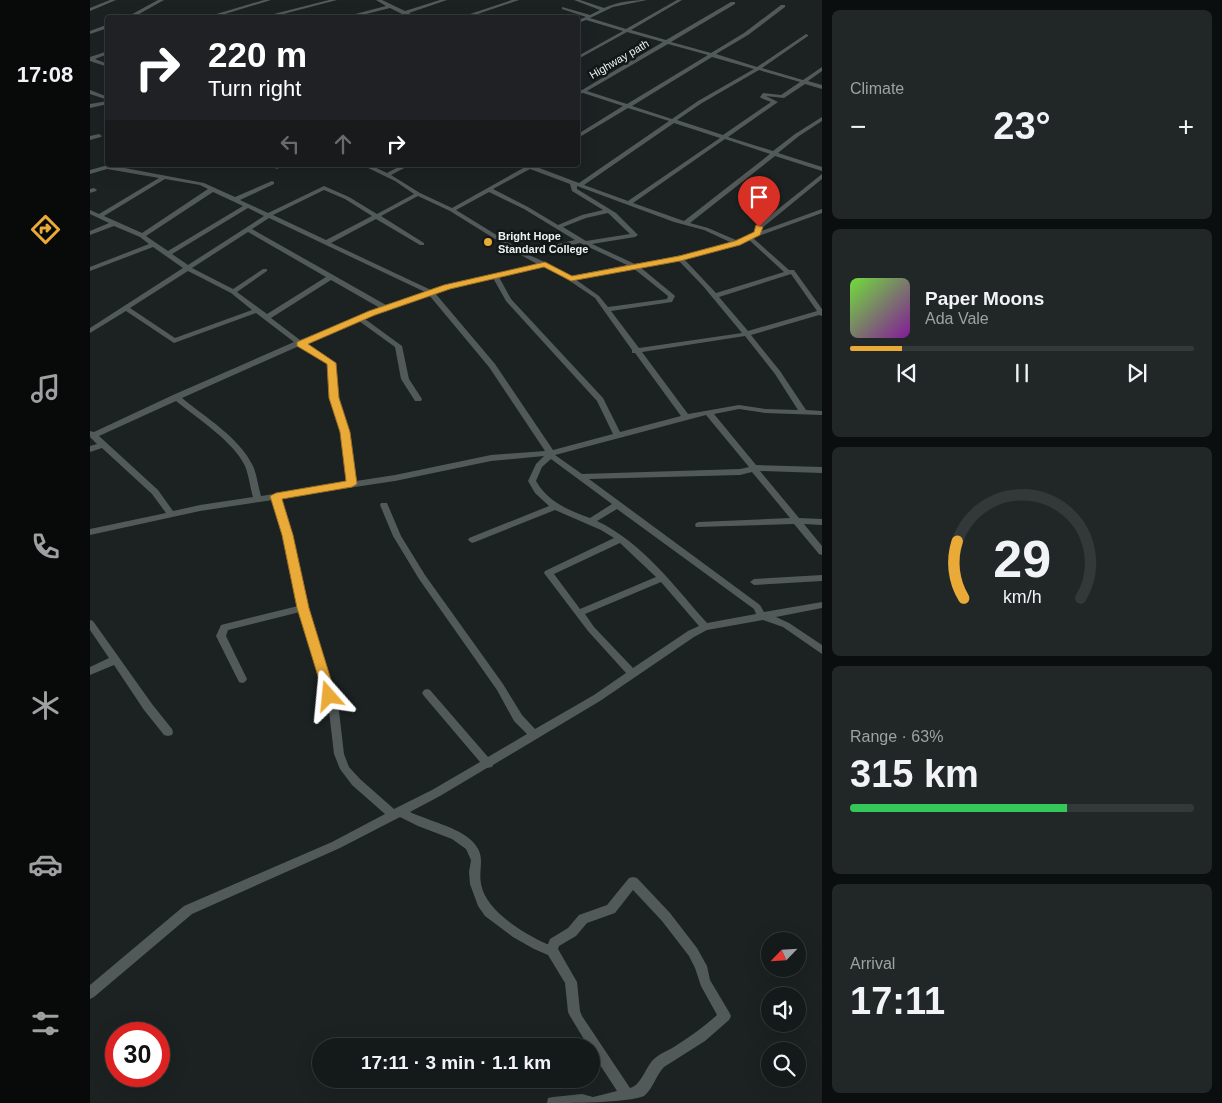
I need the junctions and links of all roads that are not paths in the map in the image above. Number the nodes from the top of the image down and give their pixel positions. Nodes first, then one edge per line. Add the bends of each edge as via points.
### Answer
1 (114, 0) edge
2 (162, 0) edge
3 (268, 0) edge
4 (335, 0) edge
5 (378, 0) edge
6 (396, 0) edge
7 (445, 0) edge
8 (518, 0) edge
9 (576, 0) edge
10 (645, 0) edge
11 (680, 0) edge
12 (385, 3) junction
13 (733, 3) dead end
14 (391, 6) junction
15 (784, 6) dead end
16 (564, 8) dead end
17 (602, 9) junction
18 (90, 10) edge
19 (406, 13) junction
20 (134, 15) edge
21 (216, 15) edge
22 (272, 15) edge
23 (354, 15) edge
24 (409, 15) edge
25 (470, 15) edge
26 (587, 17) junction
27 (580, 21) edge
28 (105, 27) edge
29 (625, 30) junction
30 (90, 33) edge
31 (806, 35) dead end
32 (666, 43) junction
33 (105, 53) edge
34 (711, 56) junction
35 (580, 57) edge
36 (90, 59) edge
37 (105, 65) edge
38 (759, 68) junction
39 (822, 69) edge
40 (805, 82) junction
41 (822, 87) edge
42 (580, 91) edge
43 (90, 92) edge
44 (580, 92) edge
45 (782, 97) junction
46 (105, 100) edge
47 (105, 102) edge
48 (775, 102) junction
49 (90, 106) edge
50 (626, 106) junction
51 (822, 119) edge
52 (675, 121) junction
53 (580, 135) edge
54 (98, 136) dead end
55 (723, 137) junction
56 (90, 138) edge
57 (774, 154) junction
58 (107, 167) joint
59 (369, 167) edge
60 (403, 167) edge
61 (527, 167) edge
62 (532, 167) edge
63 (822, 169) edge
64 (90, 172) edge
65 (387, 175) junction
66 (822, 176) edge
67 (165, 177) junction
68 (573, 182) junction
69 (272, 183) dead end
70 (580, 185) junction
71 (213, 190) junction
72 (490, 190) junction
73 (418, 194) junction
74 (234, 200) junction
75 (629, 204) junction
76 (247, 206) junction
77 (452, 210) junction
78 (609, 211) junction
79 (822, 211) edge
80 (90, 212) edge
81 (100, 216) junction
82 (269, 216) junction
83 (377, 217) junction
84 (686, 222) junction
85 (114, 223) junction
86 (563, 228) junction
87 (248, 229) junction
88 (757, 233) junction
89 (90, 234) edge
90 (142, 236) junction
91 (749, 237) junction
92 (583, 242) junction
93 (326, 243) junction
94 (738, 243) junction
95 (154, 244) junction
96 (422, 244) dead end
97 (168, 254) junction
98 (523, 254) junction
99 (680, 258) junction
100 (545, 264) junction
101 (634, 266) junction
102 (188, 268) junction
103 (90, 269) edge
104 (265, 270) dead end
105 (787, 271) junction
106 (331, 277) junction
107 (496, 277) junction
108 (571, 278) junction
109 (233, 292) junction
110 (430, 292) junction
111 (715, 296) junction
112 (126, 308) junction
113 (385, 308) junction
114 (607, 309) junction
115 (257, 310) junction
116 (821, 313) edge
117 (267, 317) junction
118 (359, 318) junction
119 (90, 331) edge
120 (747, 334) junction
121 (301, 344) junction
122 (635, 351) junction
123 (176, 397) junction
124 (418, 399) dead end
125 (708, 412) junction
126 (803, 412) junction
127 (822, 413) edge
128 (686, 417) junction
129 (92, 434) edge
130 (617, 435) junction
131 (102, 445) junction
132 (90, 449) edge
133 (552, 453) junction
134 (756, 468) junction
135 (822, 470) edge
136 (579, 478) junction
137 (352, 484) junction
138 (276, 496) junction
139 (258, 498) junction
140 (384, 505) dead end
141 (617, 505) junction
142 (556, 506) junction
143 (171, 514) junction
144 (796, 521) junction
145 (590, 522) junction
146 (822, 522) edge
147 (699, 526) dead end
148 (90, 532) edge
149 (620, 538) junction
150 (472, 540) dead end
151 (822, 552) edge
152 (822, 578) edge
153 (660, 579) junction
154 (754, 582) dead end
155 (822, 605) edge
156 (303, 608) junction
157 (579, 613) junction
158 (761, 615) junction
159 (90, 623) edge
160 (705, 627) junction
161 (822, 650) edge
162 (115, 660) junction
163 (90, 671) edge
164 (633, 674) junction
165 (242, 678) dead end
166 (427, 693) dead end
167 (168, 732) dead end
168 (533, 734) junction
169 (488, 764) junction
170 (398, 814) junction
171 (552, 950) junction
172 (90, 993) edge
173 (620, 1092) junction
174 (553, 1103) edge

1 - 18 street
2 - 20 street
3 - 21 street
4 - 22 street
5 - 12 street
6 - 12 street
7 - 19 street
8 - 25 street
9 - 17 street
10 - 17 street
11 - 29 street, Highway path
12 - 14 street
13 - 32 street, Highway path
14 - 19 street
14 - 23 street
15 - 34 street
16 - 26 street
17 - 26 street
19 - 24 street
26 - 27 street
26 - 29 street
28 - 30 street
29 - 32 street, Highway path
29 - 35 street, Highway path
31 - 38 street
32 - 34 street, Highway path
32 - 42 street, Highway path
33 - 36 street
34 - 38 street, Highway path
34 - 50 street
36 - 37 street
38 - 40 street, Highway path
38 - 52 street
39 - 40 street
40 - 41 street, Highway path
40 - 45 street
43 - 46 street
44 - 50 street
45 - 48 street
45 - 48 street via 762,96
47 - 49 street
48 - 55 street
50 - 52 street
50 - 53 street
51 - 57 street
52 - 55 street
52 - 70 street
54 - 56 street
55 - 57 street
55 - 75 street
57 - 63 street
57 - 84 street
58 - 64 street
58 - 67 street
59 - 65 street
60 - 65 street
61 - 72 street
62 - 68 street
65 - 73 street
66 - 88 street via 759,227
67 - 71 street via 194,182
67 - 81 street
68 - 70 street
68 - 78 street via 577,192
69 - 74 street
70 - 75 street
71 - 74 street
71 - 90 street
72 - 77 street
72 - 86 street
73 - 77 street
73 - 83 street
74 - 76 street
75 - 84 street
76 - 82 street
76 - 97 street
77 - 98 street
78 - 86 street via 584,216
78 - 92 street via 635,235
79 - 88 street
80 - 81 street
81 - 85 street
82 - 83 street via 324,188
82 - 87 street
82 - 93 street
83 - 93 street
83 - 96 street
84 - 94 street
85 - 89 street
85 - 90 street
86 - 92 street
87 - 102 street
87 - 106 street
88 - 91 street
90 - 95 street
91 - 94 street
91 - 105 street
92 - 98 street
92 - 101 street
93 - 110 street
94 - 99 street
95 - 97 street
95 - 103 street
97 - 102 street
98 - 100 street
99 - 101 street
99 - 111 street
100 - 107 street
100 - 108 street
101 - 108 street
101 - 114 street via 672,296 670,300
102 - 109 street
102 - 112 street
104 - 109 street
105 - 111 street
105 - 116 street via 796,274
106 - 113 street
106 - 117 street
107 - 110 street
107 - 130 street via 508,300 600,400
108 - 114 street via 597,297
109 - 115 street
110 - 113 street
110 - 133 street via 492,366
111 - 120 street
112 - 115 street via 174,341
112 - 119 street
113 - 118 street
114 - 122 street
115 - 117 street
116 - 120 street
117 - 121 street
118 - 121 street
118 - 124 street via 398,346 405,379
120 - 122 street
120 - 126 street via 789,388
121 - 123 street
121 - 137 street via 332,363 334,398 345,432
122 - 128 street
123 - 129 street
123 - 139 street via 244,457
125 - 126 street via 739,408
125 - 128 street
125 - 134 street
126 - 127 street
128 - 130 street
129 - 131 street
130 - 133 street
131 - 132 street
131 - 143 street via 155,492
133 - 136 street
133 - 137 street via 491,458
133 - 142 street via 538,466 532,481 543,498
134 - 135 street
134 - 136 street via 740,472
134 - 144 street
136 - 141 street
137 - 138 street
138 - 139 street
138 - 156 street
139 - 143 street
140 - 168 street via 397,536 422,577 500,687 518,718
141 - 145 street
141 - 158 street via 757,607
142 - 145 street
142 - 150 street
143 - 148 street
144 - 146 street
144 - 147 street
144 - 151 street
145 - 149 street
149 - 153 street
149 - 157 street via 548,573
152 - 154 street
153 - 157 street
153 - 160 street
155 - 158 street
156 - 165 street via 224,627 221,636
156 - 170 street via 334,711 338,754 356,782
157 - 164 street
158 - 160 street
158 - 161 street via 786,625
159 - 162 street
160 - 164 street
162 - 163 street
162 - 167 street
164 - 168 street
166 - 169 street
168 - 169 street
169 - 170 street
170 - 171 street via 446,830 472,848 478,860 475,883 486,909 530,943 543,950
170 - 172 street via 188,910
171 - 173 street via 571,982 574,1012
171 - 173 street via 554,943 572,932 583,919 617,904 633,882 693,952 705,982 725,1016 659,1062 638,1093
173 - 174 street via 593,1103 582,1100

